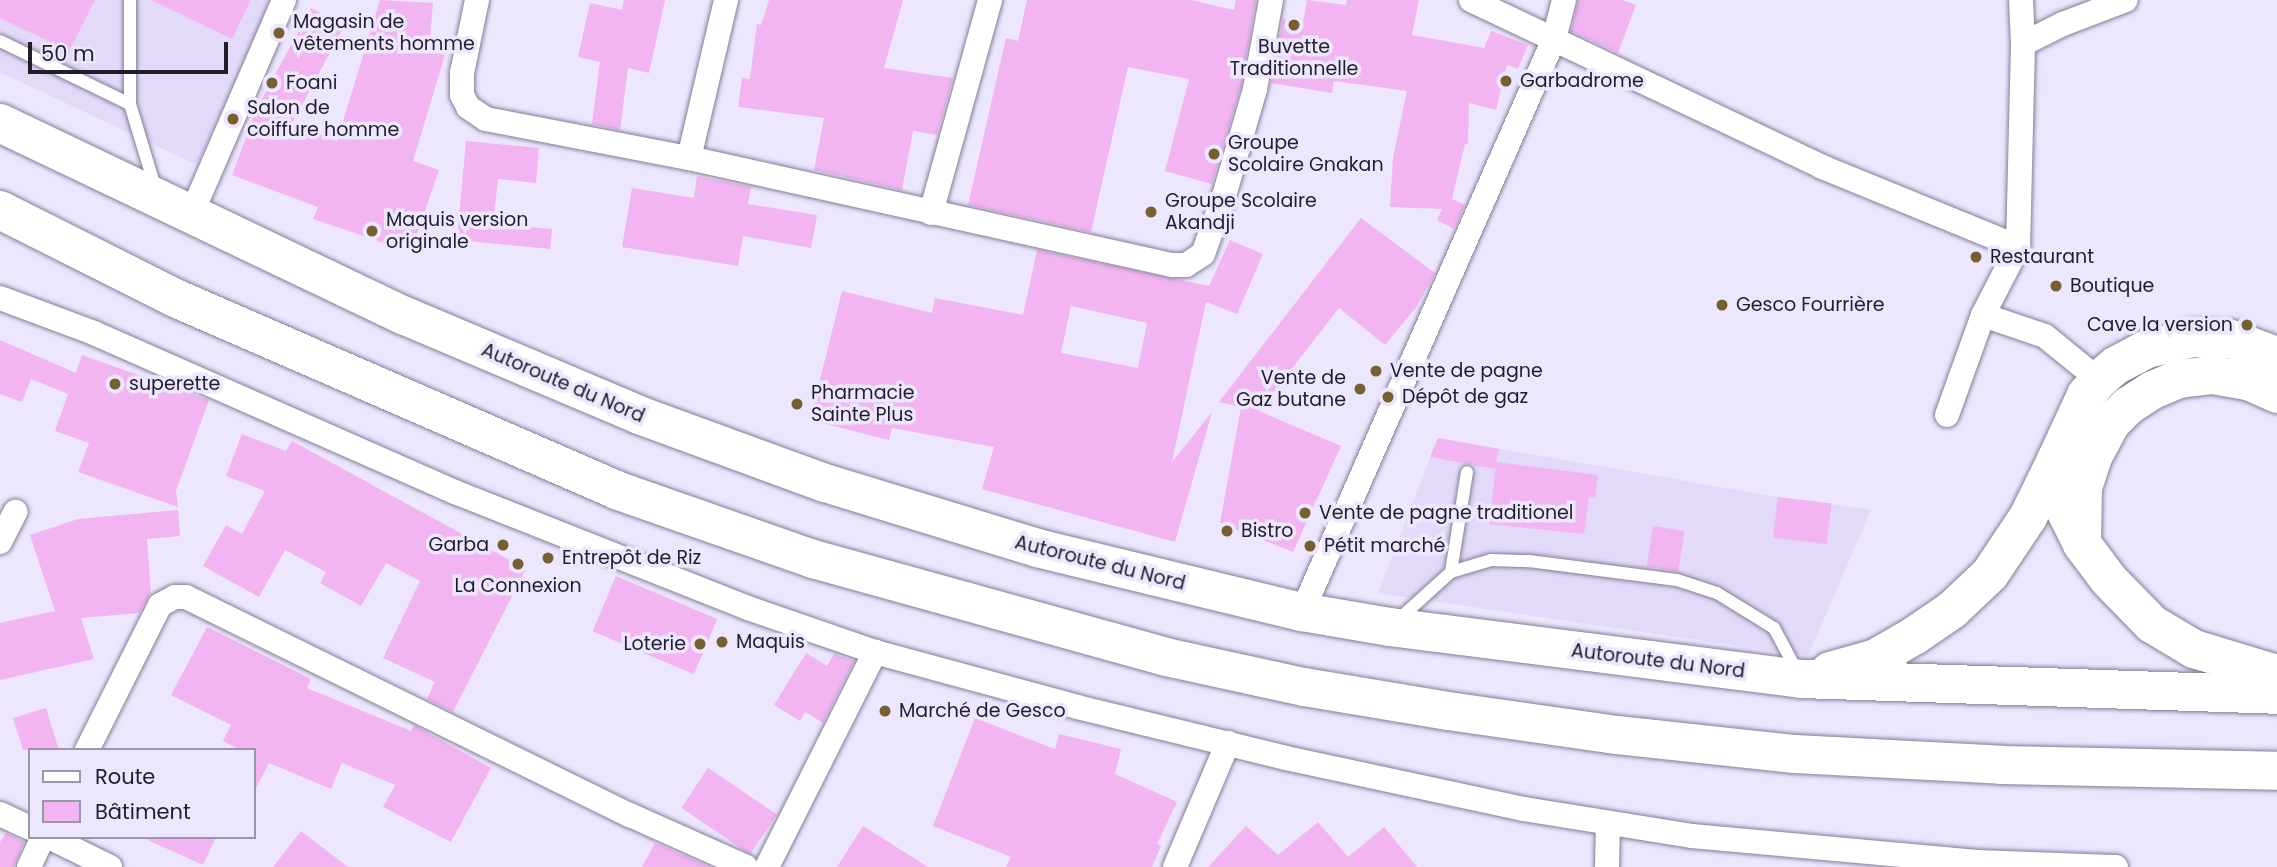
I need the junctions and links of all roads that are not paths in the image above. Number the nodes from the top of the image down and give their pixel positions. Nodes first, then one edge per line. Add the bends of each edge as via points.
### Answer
1 (130, 0) edge
2 (284, 0) edge
3 (477, 0) edge
4 (726, 0) edge
5 (990, 0) edge
6 (1271, 0) edge
7 (1471, 0) edge
8 (1564, 0) edge
9 (2021, 0) edge
10 (2126, 0) edge
11 (1554, 39) junction
12 (0, 41) edge
13 (2024, 44) junction
14 (130, 104) junction
15 (0, 123) edge
16 (689, 158) junction
17 (175, 208) junction
18 (931, 213) junction
19 (7, 217) edge
20 (2018, 247) junction
21 (0, 298) edge
22 (1983, 315) junction
23 (2277, 356) edge
24 (2099, 380) junction
25 (2277, 394) edge
26 (1947, 415) dead end
27 (2056, 460) junction
28 (1467, 472) dead end
29 (15, 512) dead end
30 (0, 542) edge
31 (2082, 544) junction
32 (1451, 572) junction
33 (1301, 612) junction
34 (1390, 627) junction
35 (875, 652) junction
36 (2277, 674) edge
37 (1801, 679) junction
38 (2277, 695) edge
39 (1228, 743) junction
40 (88, 748) edge
41 (2002, 765) junction
42 (2277, 771) edge
43 (2277, 796) edge
44 (0, 814) edge
45 (1608, 823) junction
46 (28, 827) edge
47 (42, 839) edge
48 (53, 839) edge
49 (1977, 865) edge
50 (29, 867) edge
51 (110, 867) edge
52 (746, 867) edge
53 (767, 867) edge
54 (1175, 867) edge
55 (1607, 867) edge
56 (2116, 867) edge

1 - 14 lane
2 - 17 street
3 - 16 street via 462,73 462,95 468,107 486,119
4 - 16 street
5 - 18 street
6 - 18 street via 1242,136 1216,219 1197,260 1186,265 1157,264
7 - 11 street
8 - 11 street
9 - 13 street
10 - 13 street
11 - 20 street via 1822,167
11 - 33 street
12 - 14 lane
13 - 20 street
14 - 17 lane
15 - 17 main road, Autoroute du Nord
16 - 18 street
17 - 33 main road, Autoroute du Nord via 552,379 825,483 1037,548
19 - 41 main road via 174,298 616,490 813,559 934,595 1166,657 1304,687 1448,711 1795,754
20 - 22 street
21 - 35 street via 94,333 581,544
22 - 24 street via 2046,336
22 - 26 street
23 - 24 main road via 2231,339 2193,338 2147,349
24 - 27 main road
25 - 31 main road via 2248,381 2213,375 2179,379 2128,406 2111,423 2083,488
27 - 31 main road via 2064,508
27 - 37 main road via 2028,517 1990,574 1952,610 1876,658
28 - 32 lane
29 - 30 street
31 - 36 main road via 2152,624 2194,649
32 - 34 lane
32 - 37 lane via 1492,560 1529,561 1677,580 1737,603 1774,628
33 - 34 main road, Autoroute du Nord
34 - 37 main road, Autoroute du Nord
35 - 39 street
35 - 53 street
37 - 38 main road, Autoroute du Nord
39 - 45 street via 1524,809
39 - 54 street
40 - 52 street via 160,605 186,597 630,815
41 - 42 main road
41 - 43 main road via 2123,785
44 - 46 street
45 - 49 street
45 - 55 street
47 - 50 street
48 - 51 street
49 - 56 street

